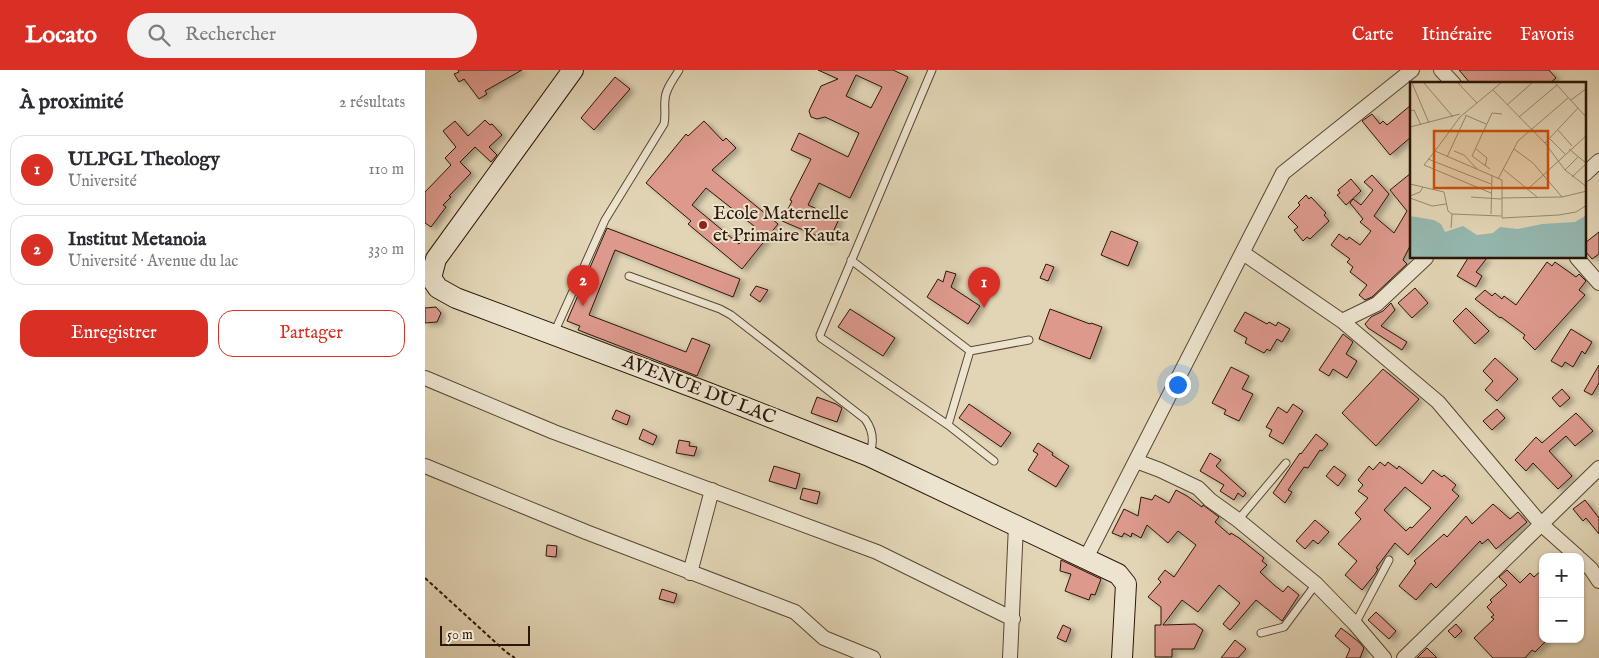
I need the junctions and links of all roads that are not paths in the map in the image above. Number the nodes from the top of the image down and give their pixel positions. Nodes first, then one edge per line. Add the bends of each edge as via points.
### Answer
1 (573, 70) edge
2 (679, 70) edge
3 (932, 70) edge
4 (1412, 70) edge
5 (1441, 70) edge
6 (1453, 82) edge
7 (1599, 160) edge
8 (1587, 172) edge
9 (1243, 253) junction
10 (1425, 259) edge
11 (1578, 259) edge
12 (851, 260) junction
13 (629, 276) dead end
14 (428, 280) edge
15 (1599, 283) edge
16 (1342, 321) junction
17 (554, 334) junction
18 (1029, 340) dead end
19 (970, 351) junction
20 (425, 378) edge
21 (948, 425) junction
22 (869, 456) junction
23 (994, 461) dead end
24 (1135, 461) junction
25 (1286, 463) dead end
26 (425, 466) edge
27 (1599, 468) edge
28 (711, 490) junction
29 (1237, 520) junction
30 (1541, 524) junction
31 (1017, 526) junction
32 (1573, 553) edge
33 (1086, 558) junction
34 (1389, 560) dead end
35 (1584, 563) edge
36 (690, 573) junction
37 (1599, 581) edge
38 (1316, 584) junction
39 (1013, 619) junction
40 (1355, 624) junction
41 (1261, 633) dead end
42 (873, 658) edge
43 (1010, 658) edge
44 (1122, 658) edge
45 (1384, 658) edge
46 (1404, 658) edge

1 - 14 main road, AVENUE DU LAC via 436,259
2 - 17 lane via 667,92 664,124 605,220
3 - 12 lane
4 - 9 street via 1283,174
5 - 6 street
7 - 8 street
9 - 16 street
9 - 24 street
10 - 16 street via 1377,304
11 - 15 street
12 - 19 lane
12 - 21 lane via 820,331 821,338
13 - 22 lane via 731,315 865,419 871,429 873,444
14 - 17 main road, AVENUE DU LAC via 456,298
16 - 30 street via 1438,402
17 - 22 main road, AVENUE DU LAC
18 - 19 lane
19 - 21 lane
20 - 28 street via 554,432
21 - 23 lane
22 - 31 main road, AVENUE DU LAC
24 - 29 street via 1198,488
24 - 33 street
25 - 29 lane
26 - 36 street
27 - 30 street
28 - 36 street
28 - 39 street via 877,552
29 - 38 street
30 - 32 street
30 - 46 street
31 - 33 main road, AVENUE DU LAC
31 - 39 street
33 - 44 main road, AVENUE DU LAC via 1119,574 1126,584
34 - 40 lane
35 - 37 street
36 - 42 street via 795,612 824,638
38 - 40 street
38 - 41 lane via 1284,627
39 - 43 street
40 - 45 street

